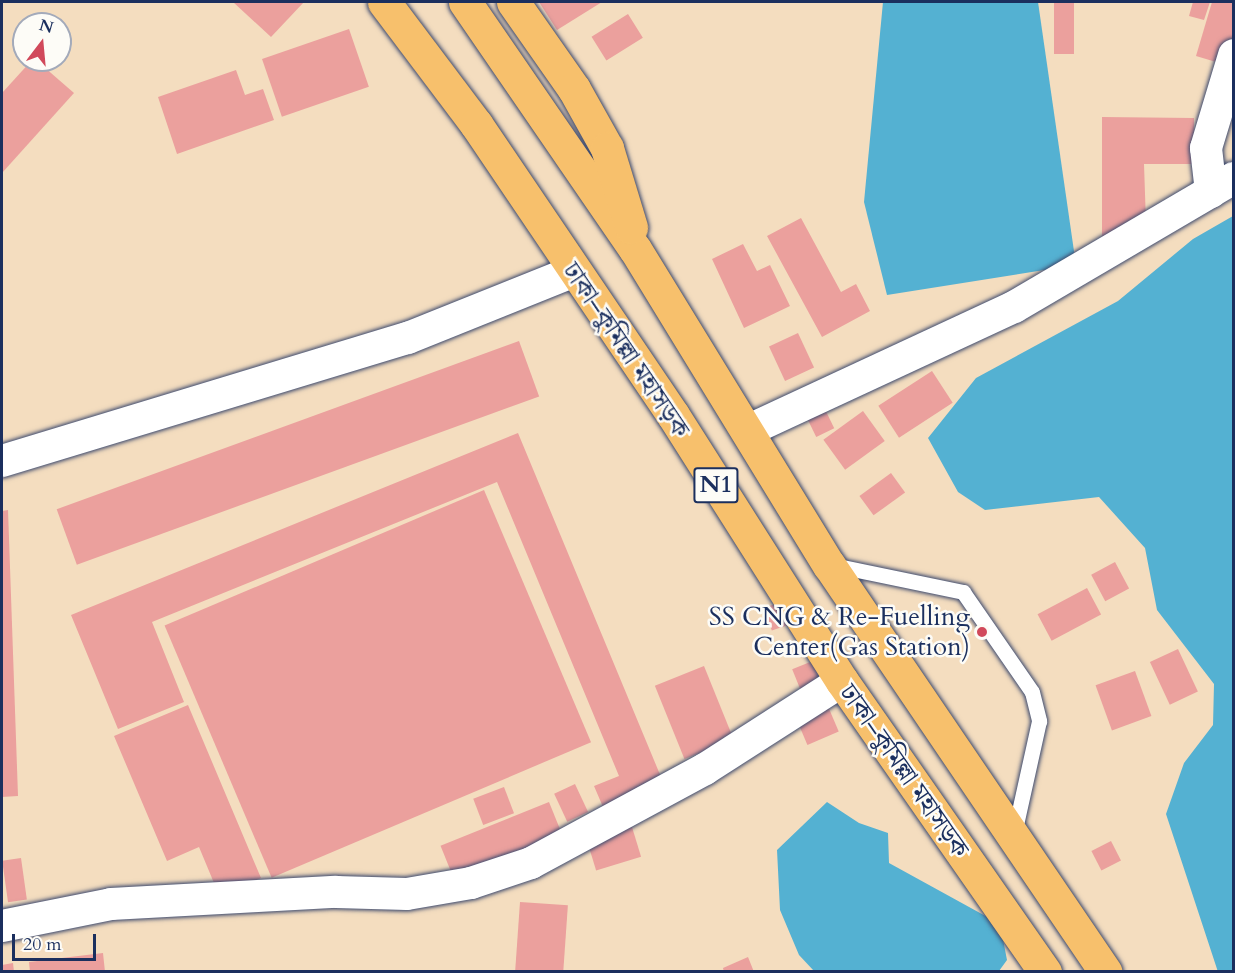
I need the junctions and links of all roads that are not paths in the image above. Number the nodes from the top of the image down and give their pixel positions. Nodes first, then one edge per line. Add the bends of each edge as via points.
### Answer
1 (384, 2) edge
2 (465, 2) edge
3 (513, 2) edge
4 (1233, 55) edge
5 (1222, 185) edge
6 (635, 249) junction
7 (572, 272) junction
8 (749, 430) junction
9 (2, 461) edge
10 (829, 564) junction
11 (842, 681) junction
12 (1013, 837) junction
13 (2, 926) edge
14 (1045, 972) edge
15 (1106, 972) edge

1 - 7 highway, ঢাকা–কুমিল্লা মহাসড়ক / N1 via 476,124
2 - 6 highway, ঢাকা–কুমিল্লা মহাসড়ক / N1
3 - 6 highway, N1 via 574,89 607,148
4 - 5 street via 1206,148
5 - 8 street via 1014,307
6 - 8 highway, ঢাকা–কুমিল্লা মহাসড়ক / N1
7 - 9 street via 408,338
7 - 11 highway, ঢাকা–কুমিল্লা মহাসড়ক / N1 via 673,416
8 - 10 highway, ঢাকা–কুমিল্লা মহাসড়ক / N1
10 - 12 highway, ঢাকা–কুমিল্লা মহাসড়ক / N1
10 - 12 lane via 963,592 1032,692 1039,721
11 - 13 street via 705,769 531,862 471,883 407,894 336,892 111,904
11 - 14 highway, ঢাকা–কুমিল্লা মহাসড়ক / N1
12 - 15 highway, ঢাকা–কুমিল্লা মহাসড়ক / N1

